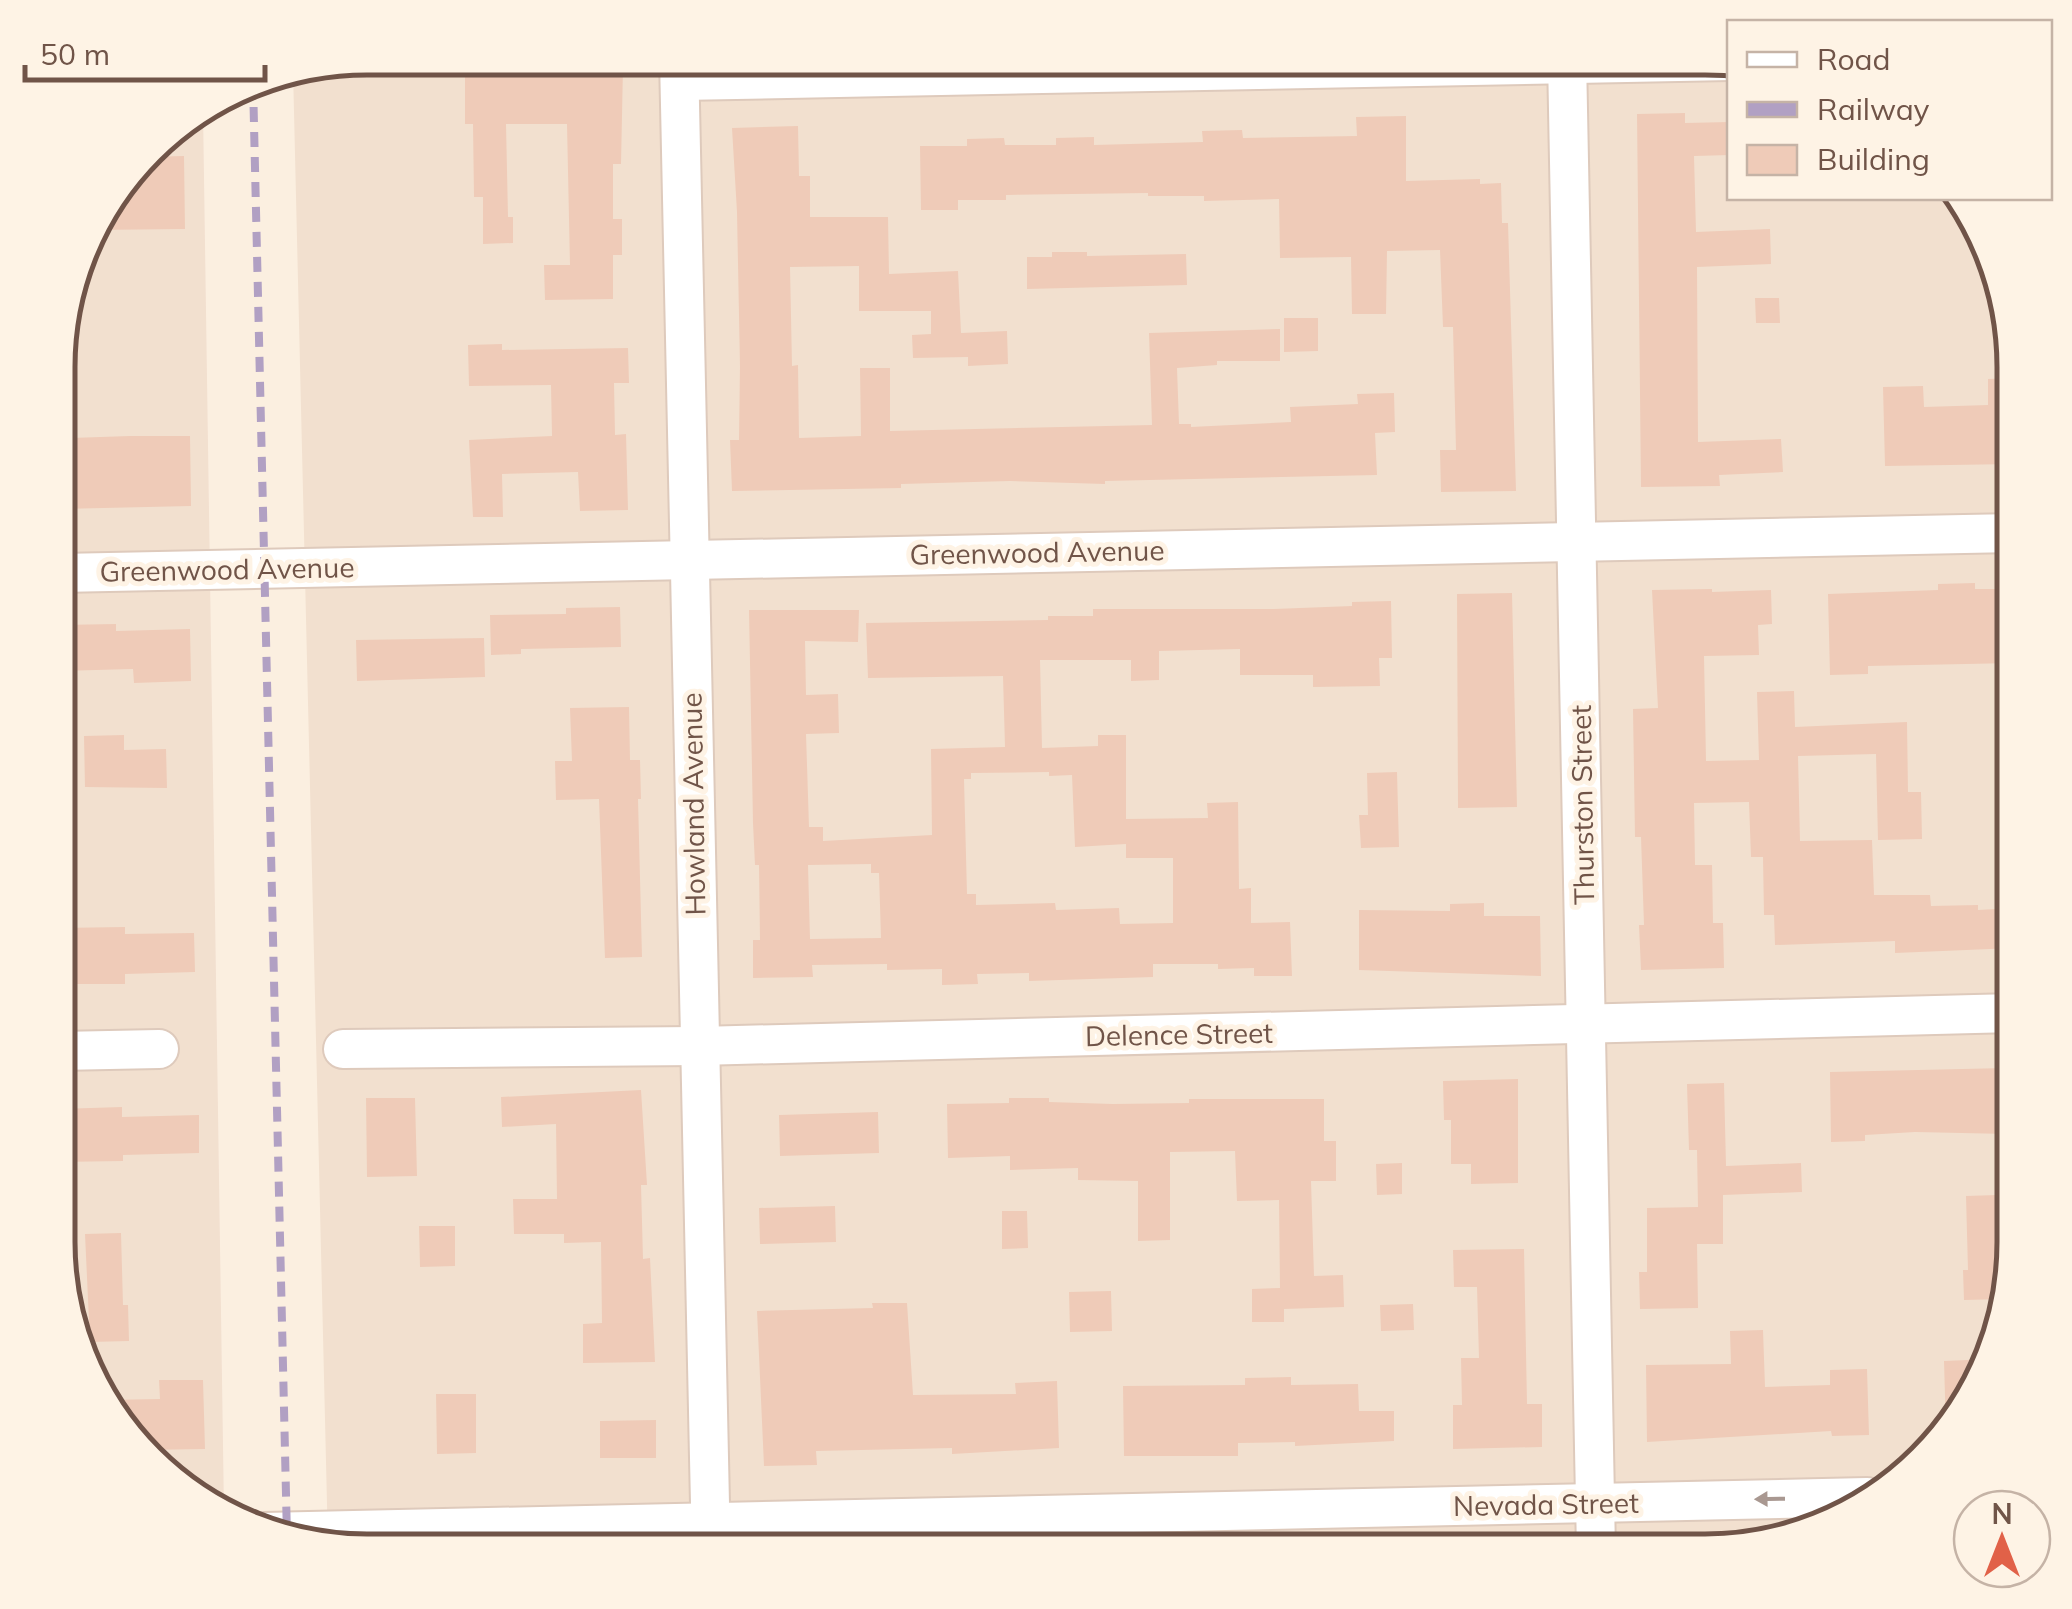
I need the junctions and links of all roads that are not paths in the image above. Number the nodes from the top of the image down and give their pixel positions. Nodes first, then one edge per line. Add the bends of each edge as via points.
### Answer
1 (680, 75) edge
2 (1567, 76) edge
3 (1997, 533) edge
4 (1576, 541) junction
5 (688, 560) junction
6 (75, 572) edge
7 (1996, 1013) edge
8 (1586, 1024) junction
9 (699, 1046) junction
10 (159, 1049) dead end
11 (344, 1049) dead end
12 (76, 1051) edge
13 (1845, 1497) edge
14 (1595, 1503) junction
15 (342, 1533) edge
16 (378, 1533) edge
17 (711, 1533) edge
18 (783, 1533) edge
19 (1596, 1534) edge

1 - 5 street, Howland Avenue
2 - 4 street, Thurston Street
3 - 4 street, Greenwood Avenue
4 - 5 street, Greenwood Avenue
4 - 8 street, Thurston Street
5 - 6 street, Greenwood Avenue
5 - 9 street, Howland Avenue
7 - 8 street, Delence Street
8 - 9 street, Delence Street
8 - 14 street, Thurston Street
9 - 11 street, Delence Street
9 - 17 street, Howland Avenue
10 - 12 street
13 -> 14 street, Nevada Street
14 - 18 street, Nevada Street
14 - 19 street, Thurston Street
15 - 16 street, Nevada Street

